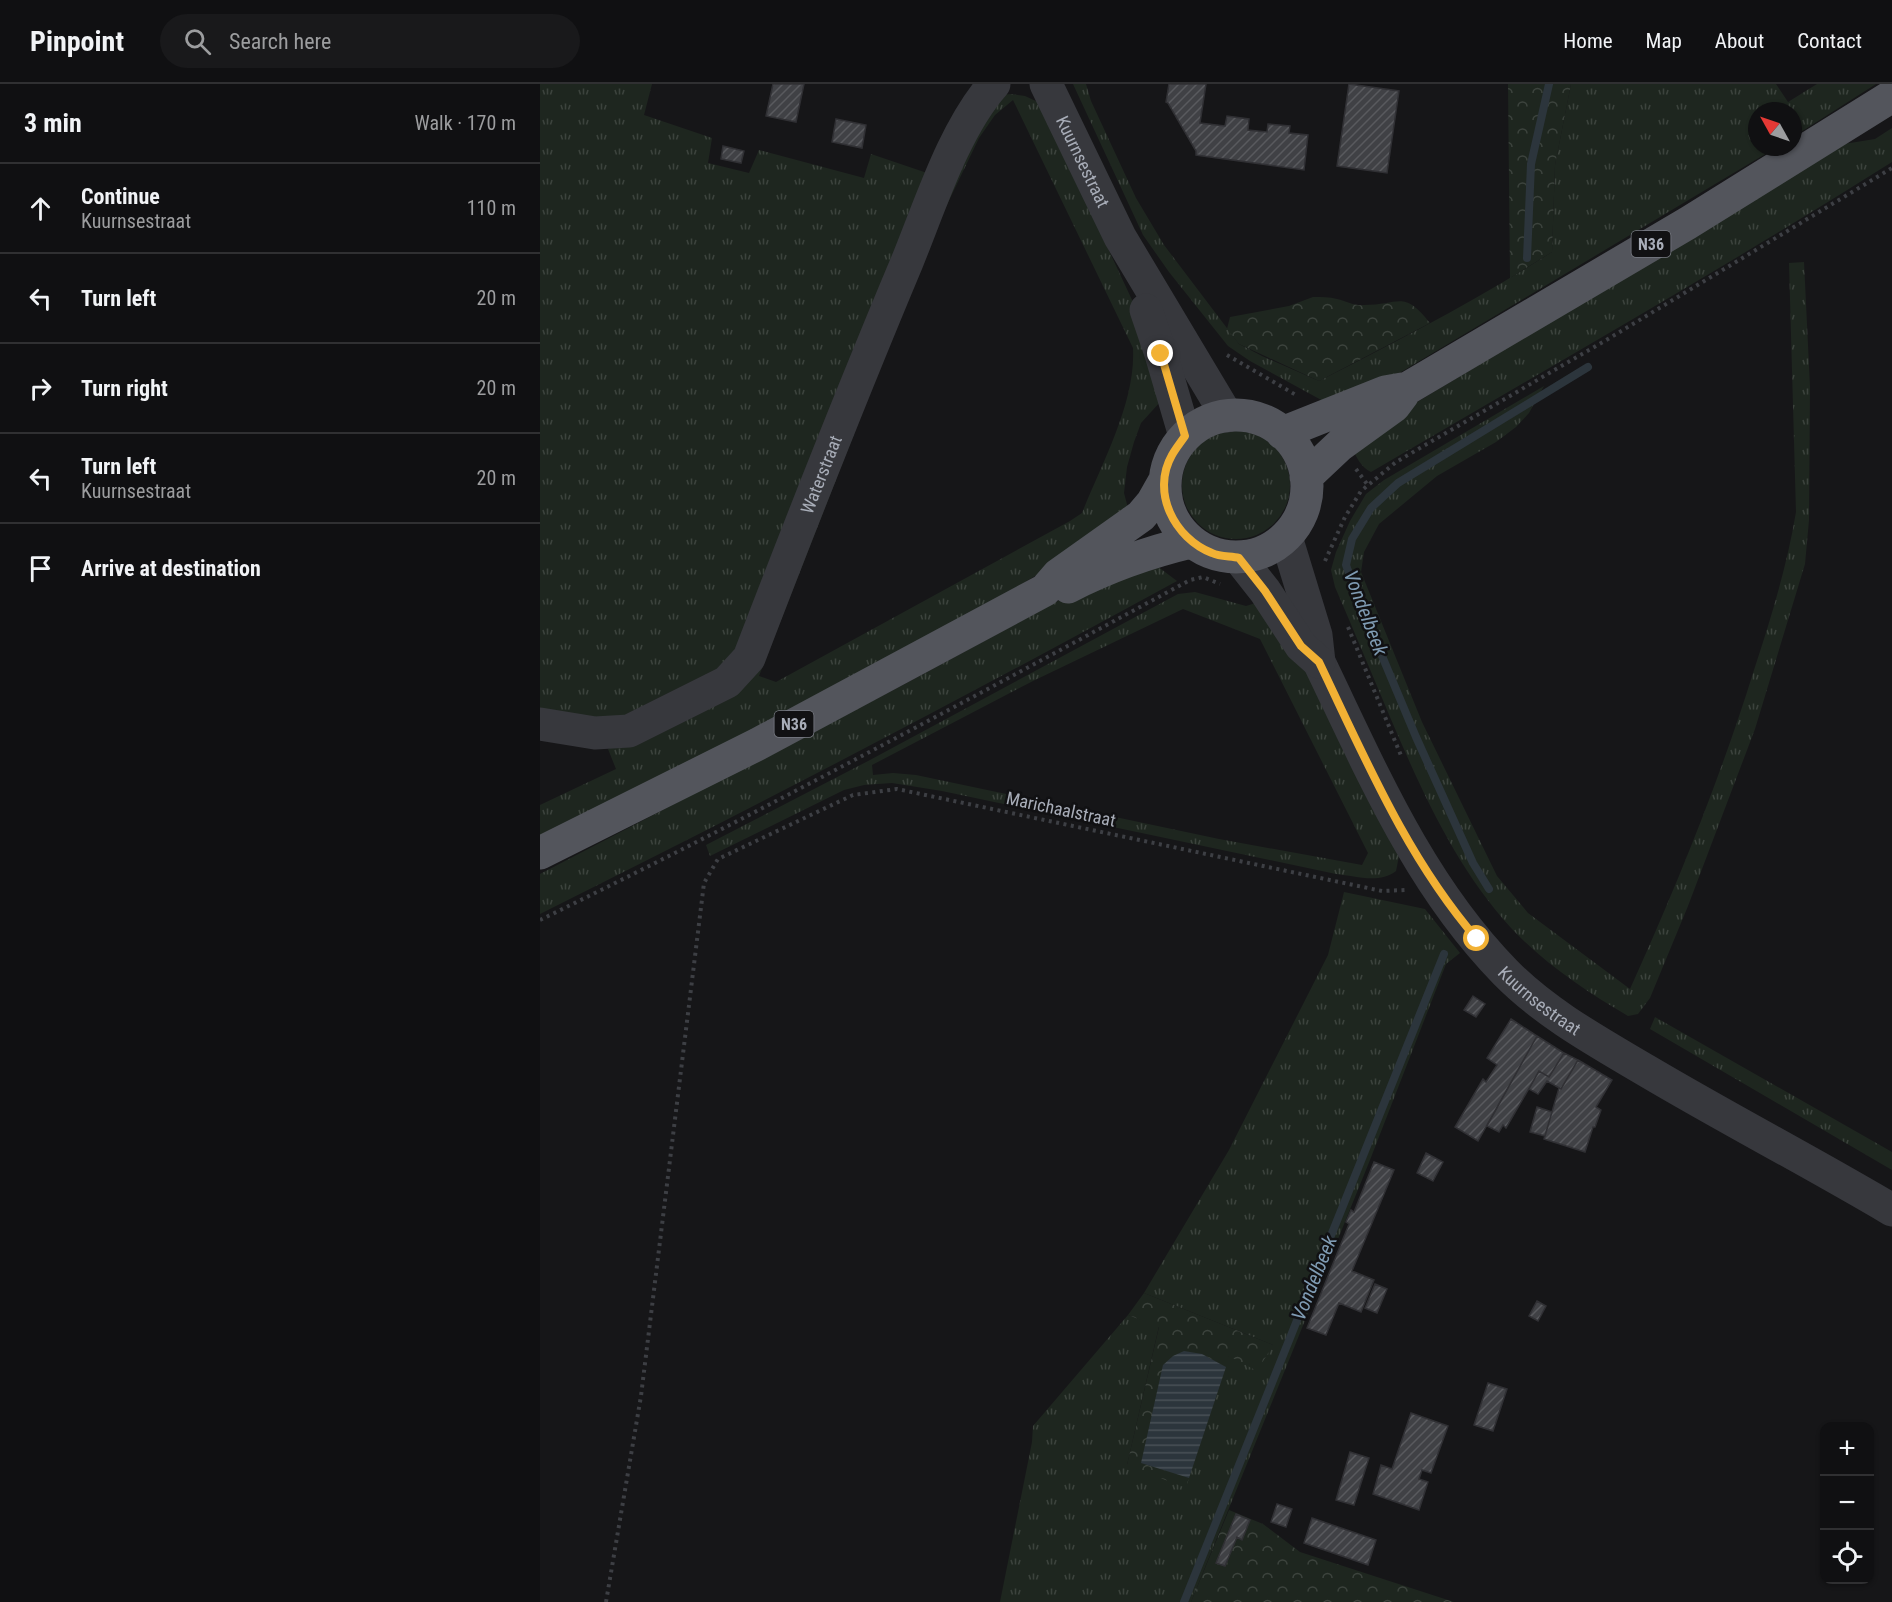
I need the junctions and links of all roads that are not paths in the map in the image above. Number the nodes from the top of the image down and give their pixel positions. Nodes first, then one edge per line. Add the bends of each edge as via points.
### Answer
1 (994, 84) edge
2 (1046, 84) edge
3 (1892, 96) edge
4 (1120, 237) junction
5 (1408, 388) junction
6 (1227, 416) junction
7 (1282, 433) junction
8 (1185, 436) junction
9 (1306, 477) junction
10 (1165, 480) junction
11 (1286, 537) junction
12 (1191, 542) junction
13 (1239, 558) junction
14 (1045, 590) junction
15 (1319, 662) junction
16 (540, 724) edge
17 (540, 853) edge
18 (1892, 1210) edge

1 - 16 street, Waterstraat via 982,98 954,150 849,400 748,658 727,682 629,731 595,733
2 - 4 street, Kuurnsestraat
3 - 5 main road, N36 via 1688,223
4 - 6 street, Kuurnsestraat
4 - 8 street, Kuurnsestraat
5 - 7 main road, N36 via 1385,392
5 - 9 main road, N36 via 1394,406 1340,445
6 - 7 main road, N36 via 1257,418
6 - 8 main road, N36 via 1204,422
7 - 9 main road, N36 via 1298,453
8 - 10 main road, N36 via 1171,456
9 - 11 main road, N36 via 1299,519
10 - 12 main road, N36 via 1166,503 1176,525
10 - 14 main road, N36 via 1141,516 1058,575
11 - 13 main road, N36 via 1265,552
11 - 15 street, Kuurnsestraat via 1316,635
12 - 13 main road, N36 via 1214,554
12 - 14 main road, N36 via 1117,565 1062,590
13 - 15 street, Kuurnsestraat via 1301,646
14 - 17 main road, N36 via 758,744
15 - 18 street, Kuurnsestraat via 1397,825 1458,918 1505,972 1533,998 1608,1048

